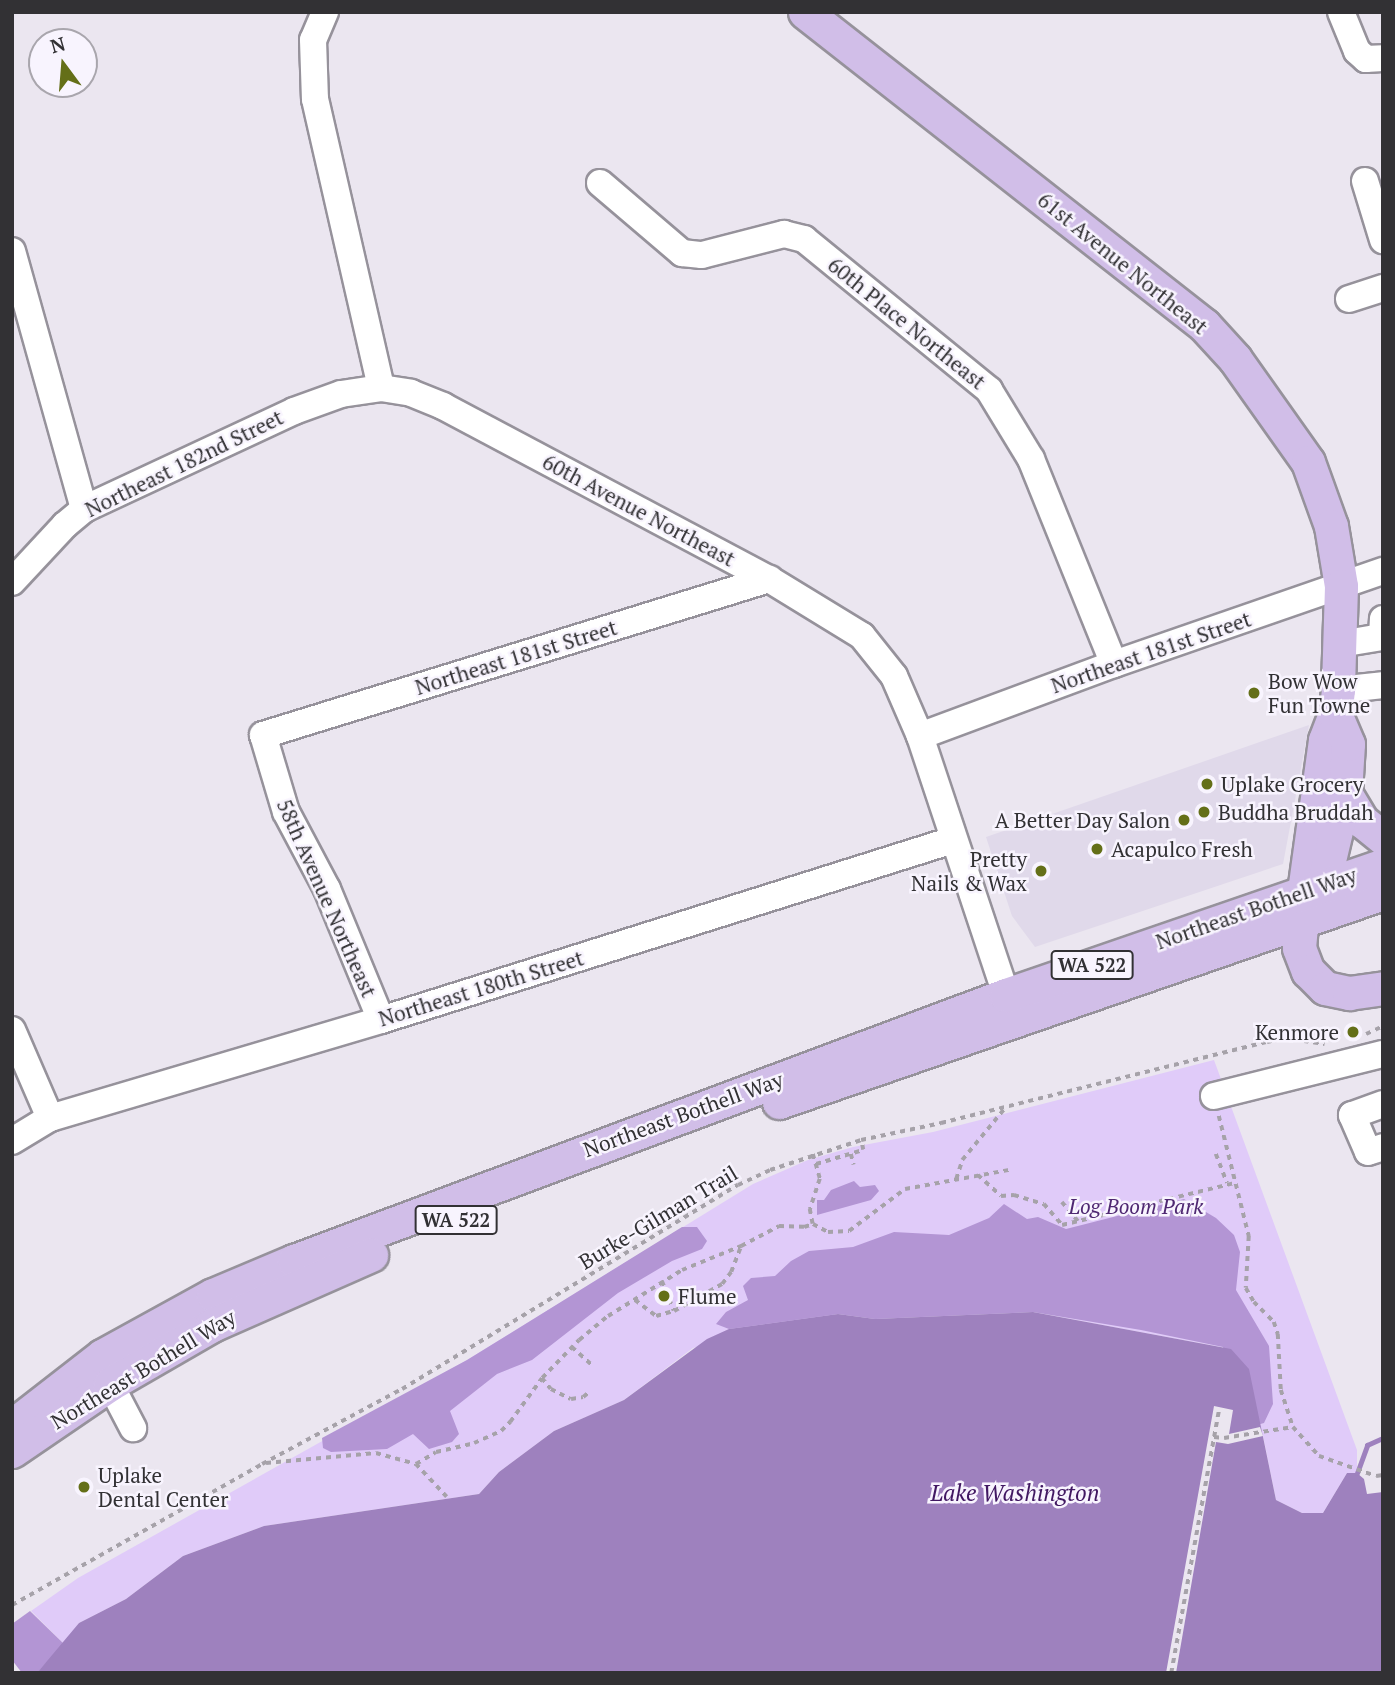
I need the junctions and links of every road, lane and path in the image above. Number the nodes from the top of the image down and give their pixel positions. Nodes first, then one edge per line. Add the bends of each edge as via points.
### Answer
1 (325, 12) edge
2 (805, 12) edge
3 (1341, 12) edge
4 (1383, 58) edge
5 (1365, 181) dead end
6 (600, 183) dead end
7 (1383, 240) edge
8 (12, 251) edge
9 (1383, 289) edge
10 (1349, 299) dead end
11 (381, 388) junction
12 (84, 509) junction
13 (1383, 571) edge
14 (769, 579) junction
15 (12, 582) edge
16 (1341, 586) junction
17 (1383, 620) edge
18 (1339, 644) junction
19 (1114, 664) junction
20 (1383, 685) edge
21 (1336, 702) junction
22 (262, 735) joint
23 (920, 736) junction
24 (1345, 793) junction
25 (1383, 838) edge
26 (953, 840) junction
27 (1383, 865) edge
28 (1383, 893) edge
29 (1310, 904) junction
30 (1383, 988) edge
31 (1011, 1008) junction
32 (381, 1020) junction
33 (1383, 1026) edge
34 (12, 1030) edge
35 (1361, 1036) dead end
36 (1333, 1044) dead end
37 (1383, 1054) edge
38 (1216, 1103) joint
39 (1383, 1104) edge
40 (1006, 1107) junction
41 (50, 1118) junction
42 (861, 1140) junction
43 (12, 1141) edge
44 (1383, 1147) edge
45 (813, 1154) junction
46 (851, 1154) junction
47 (1216, 1154) dead end
48 (816, 1164) junction
49 (854, 1165) dead end
50 (1009, 1170) dead end
51 (978, 1175) junction
52 (956, 1179) junction
53 (1227, 1183) junction
54 (1234, 1183) junction
55 (1062, 1202) dead end
56 (1078, 1221) junction
57 (814, 1224) junction
58 (741, 1246) junction
59 (662, 1281) junction
60 (635, 1300) junction
61 (674, 1311) junction
62 (572, 1347) junction
63 (592, 1365) dead end
64 (542, 1378) junction
65 (110, 1384) junction
66 (588, 1393) dead end
67 (1219, 1410) dead end
68 (12, 1426) edge
69 (1293, 1427) junction
70 (133, 1428) dead end
71 (1214, 1437) junction
72 (12, 1451) edge
73 (262, 1464) junction
74 (416, 1464) junction
75 (1383, 1475) edge
76 (447, 1497) dead end
77 (12, 1605) edge
78 (1171, 1673) edge

1 - 11 street via 313,40 315,99
2 - 16 main road, 61st Avenue Northeast via 1204,325 1236,359 1308,462 1331,526
3 - 4 street via 1357,51 1366,59
5 - 7 street
6 - 19 street, 60th Place Northeast via 682,253 702,255 784,234 804,239 989,390 1031,458
8 - 12 street
9 - 10 street
11 - 12 street, Northeast 182nd Street via 341,394 294,411
11 - 14 street, 60th Avenue Northeast via 443,405
12 - 15 street, Northeast 182nd Street
13 - 16 street, Northeast 181st Street
14 - 22 street, Northeast 181st Street
14 - 23 street, 60th Avenue Northeast via 862,636 894,676
16 - 18 main road, 61st Avenue Northeast
16 - 19 street, Northeast 181st Street
17 - 18 street via 1382,637
18 - 21 main road, 61st Avenue Northeast
19 - 23 street, Northeast 181st Street
20 - 21 street
21 - 24 main road, 61st Avenue Northeast via 1348,744
21 - 29 main road, 61st Avenue Northeast via 1325,740
22 - 32 street, 58th Avenue Northeast via 286,812 327,889
23 - 26 street, 60th Avenue Northeast
24 - 25 main road via 1362,821
24 - 29 main road, 61st Avenue Northeast
26 - 31 street, 60th Avenue Northeast
26 - 32 street, Northeast 180th Street
27 - 29 main road, Northeast Bothell Way / WA 522
28 - 29 main road, Northeast Bothell Way / WA 522
29 - 30 main road, 61st Avenue Northeast via 1302,959 1308,971 1325,988 1349,993
29 - 31 main road, Northeast Bothell Way / WA 522
31 - 65 main road, Northeast Bothell Way / WA 522 via 478,1211 224,1320
31 - 68 main road, Northeast Bothell Way / WA 522 via 485,1187 212,1295 102,1356
32 - 41 street, Northeast 180th Street
33 - 35 path
34 - 41 street
36 - 40 path, Burke-Gilman Trail via 1284,1038
37 - 38 street
38 - 54 path
39 - 44 street via 1352,1115 1368,1152
40 - 42 path, Burke-Gilman Trail
40 - 52 path via 962,1160
41 - 43 street, Northeast 180th Street
42 - 45 path, Burke-Gilman Trail
42 - 46 path via 863,1150
45 - 48 path
45 - 73 path, Burke-Gilman Trail via 738,1185 402,1390
46 - 48 path
46 - 49 path
47 - 53 path
48 - 57 path via 820,1179 810,1209
50 - 51 path
51 - 52 path
51 - 56 path via 1000,1196 1044,1204 1062,1225
52 - 57 path via 905,1189 849,1231 828,1232
53 - 54 path
53 - 56 path
54 - 69 path via 1249,1236 1245,1288 1279,1334 1280,1390
55 - 56 path
57 - 58 path via 779,1226
58 - 59 path
58 - 61 path via 722,1284
59 - 60 path
59 - 61 path
60 - 61 path via 656,1316
60 - 62 path
62 - 63 path
62 - 64 path
64 - 66 path via 551,1389 571,1399
64 - 74 path via 501,1431 436,1452
65 - 70 street
65 - 72 main road, Northeast Bothell Way / WA 522
67 - 71 path
69 - 71 path
69 - 75 path via 1319,1456
71 - 78 path
73 - 74 path via 376,1453
73 - 77 path, Burke-Gilman Trail
74 - 76 path

